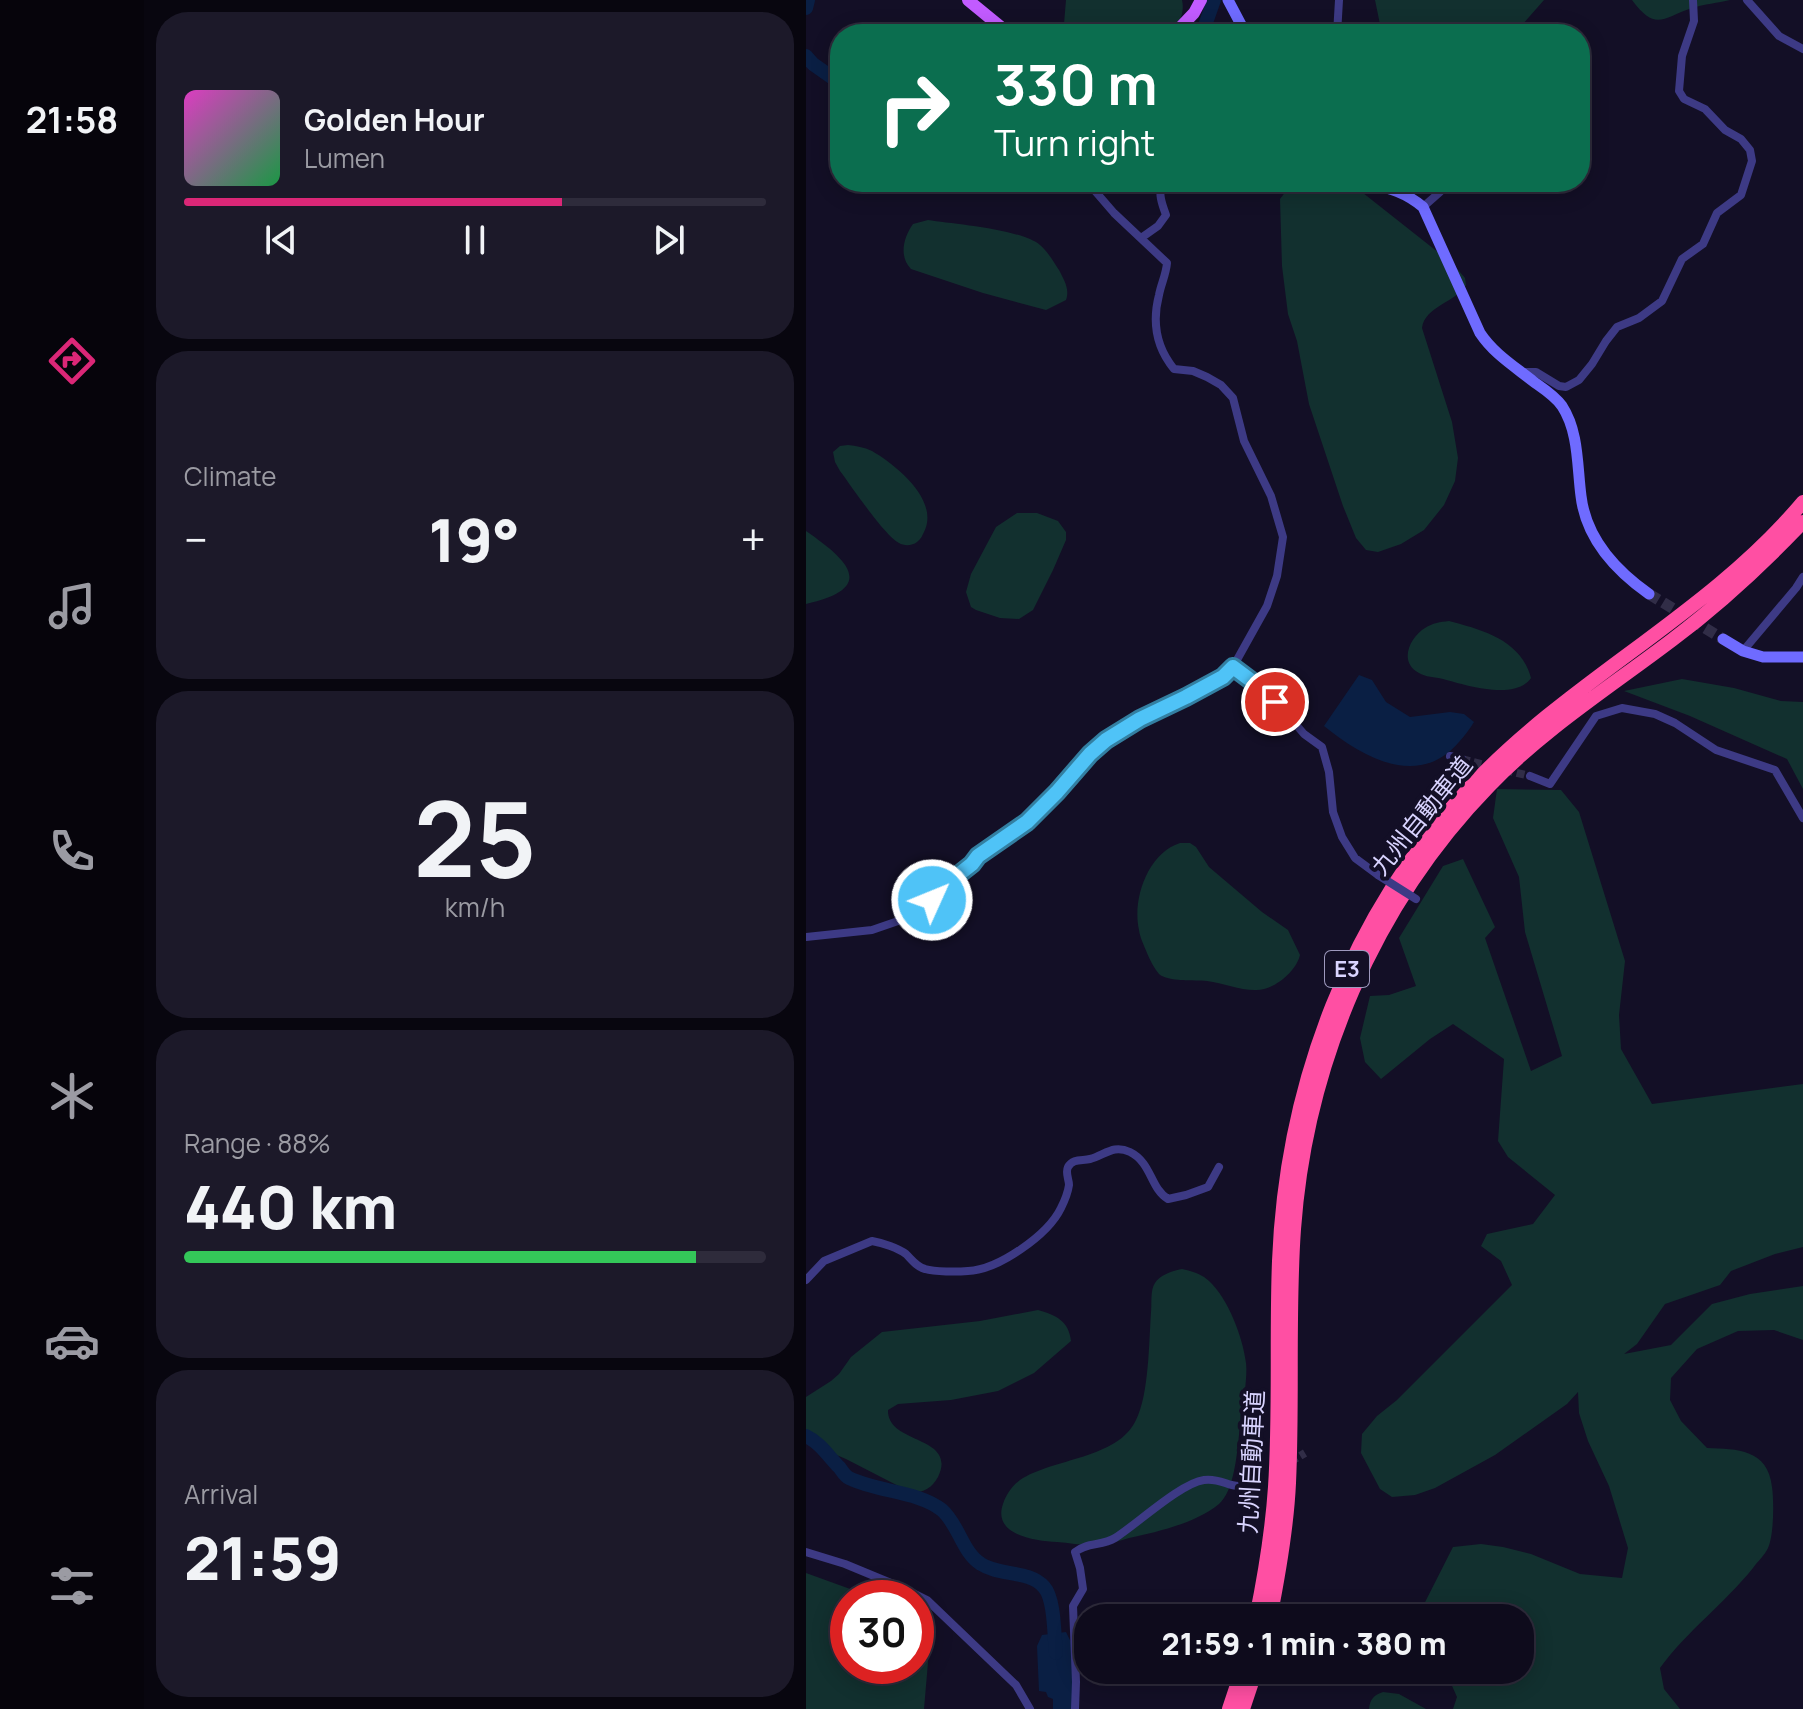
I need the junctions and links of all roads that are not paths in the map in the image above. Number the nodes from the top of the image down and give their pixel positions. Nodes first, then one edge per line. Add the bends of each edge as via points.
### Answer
1 (968, 0) edge
2 (1201, 0) edge
3 (1228, 0) edge
4 (1339, 0) edge
5 (1693, 0) edge
6 (1747, 0) edge
7 (997, 24) edge
8 (1185, 24) edge
9 (1241, 24) edge
10 (1338, 24) edge
11 (1803, 49) edge
12 (1096, 192) edge
13 (1159, 192) edge
14 (1402, 192) edge
15 (1440, 192) edge
16 (1423, 207) junction
17 (1141, 238) junction
18 (1521, 372) junction
19 (1803, 502) edge
20 (1803, 522) edge
21 (1803, 577) edge
22 (1649, 594) tunnel mouth
23 (1723, 639) tunnel mouth
24 (1743, 651) junction
25 (1803, 657) edge
26 (1233, 667) junction
27 (1450, 756) dead end
28 (1462, 759) tunnel mouth
29 (1530, 776) tunnel mouth
30 (1803, 818) edge
31 (1416, 899) dead end
32 (806, 937) edge
33 (1219, 1167) dead end
34 (806, 1280) edge
35 (1258, 1480) dead end
36 (806, 1552) edge
37 (1259, 1604) edge
38 (1273, 1604) edge
39 (1237, 1684) edge
40 (1251, 1684) edge
41 (1030, 1709) edge
42 (1075, 1709) edge
43 (1229, 1709) edge
44 (1243, 1709) edge

1 - 7 main road
2 - 8 main road
3 - 9 street
4 - 10 street
5 - 18 street via 1694,21 1682,56 1679,91 1747,145 1752,161 1741,195 1717,213 1703,244 1682,259 1662,301 1617,327 1579,380 1566,387 1536,372
6 - 11 street via 1779,36
12 - 17 street
13 - 17 street via 1164,221
14 - 16 street
15 - 16 street
16 - 18 street via 1480,333
17 - 26 street via 1167,263 1154,317 1165,358 1174,369 1193,371 1221,385 1233,398 1244,441 1271,496 1283,537 1267,606
18 - 22 street via 1565,411 1576,444 1586,520 1596,540 1610,561
19 - 37 highway, 九州自動車道 / E3 via 1723,581 1500,756 1409,862 1354,956 1308,1073 1290,1156 1279,1259 1275,1485
20 - 38 highway, 九州自動車道 / E3 via 1721,601 1566,717 1489,786 1414,877 1360,975 1320,1080 1300,1180 1293,1258 1289,1484
21 - 24 street
23 - 24 street
24 - 25 street
26 - 31 street, bridge via 1322,747 1333,812 1355,858
26 - 32 street via 1106,740 1027,822 978,856 919,909 872,930
27 - 28 street
29 - 30 street via 1550,784 1590,722 1622,708 1655,714 1716,750 1775,770
33 - 34 street via 1208,1187 1168,1199 1142,1161 1119,1149 1107,1150 1069,1166 1068,1188 1057,1214 1019,1250 991,1266 965,1272 926,1269 899,1250 872,1241 824,1261
35 - 42 street via 1246,1487 1204,1480 1188,1486 1111,1540 1075,1552 1083,1589 1073,1606
36 - 41 street via 927,1600 1016,1685
39 - 43 highway
40 - 44 highway

